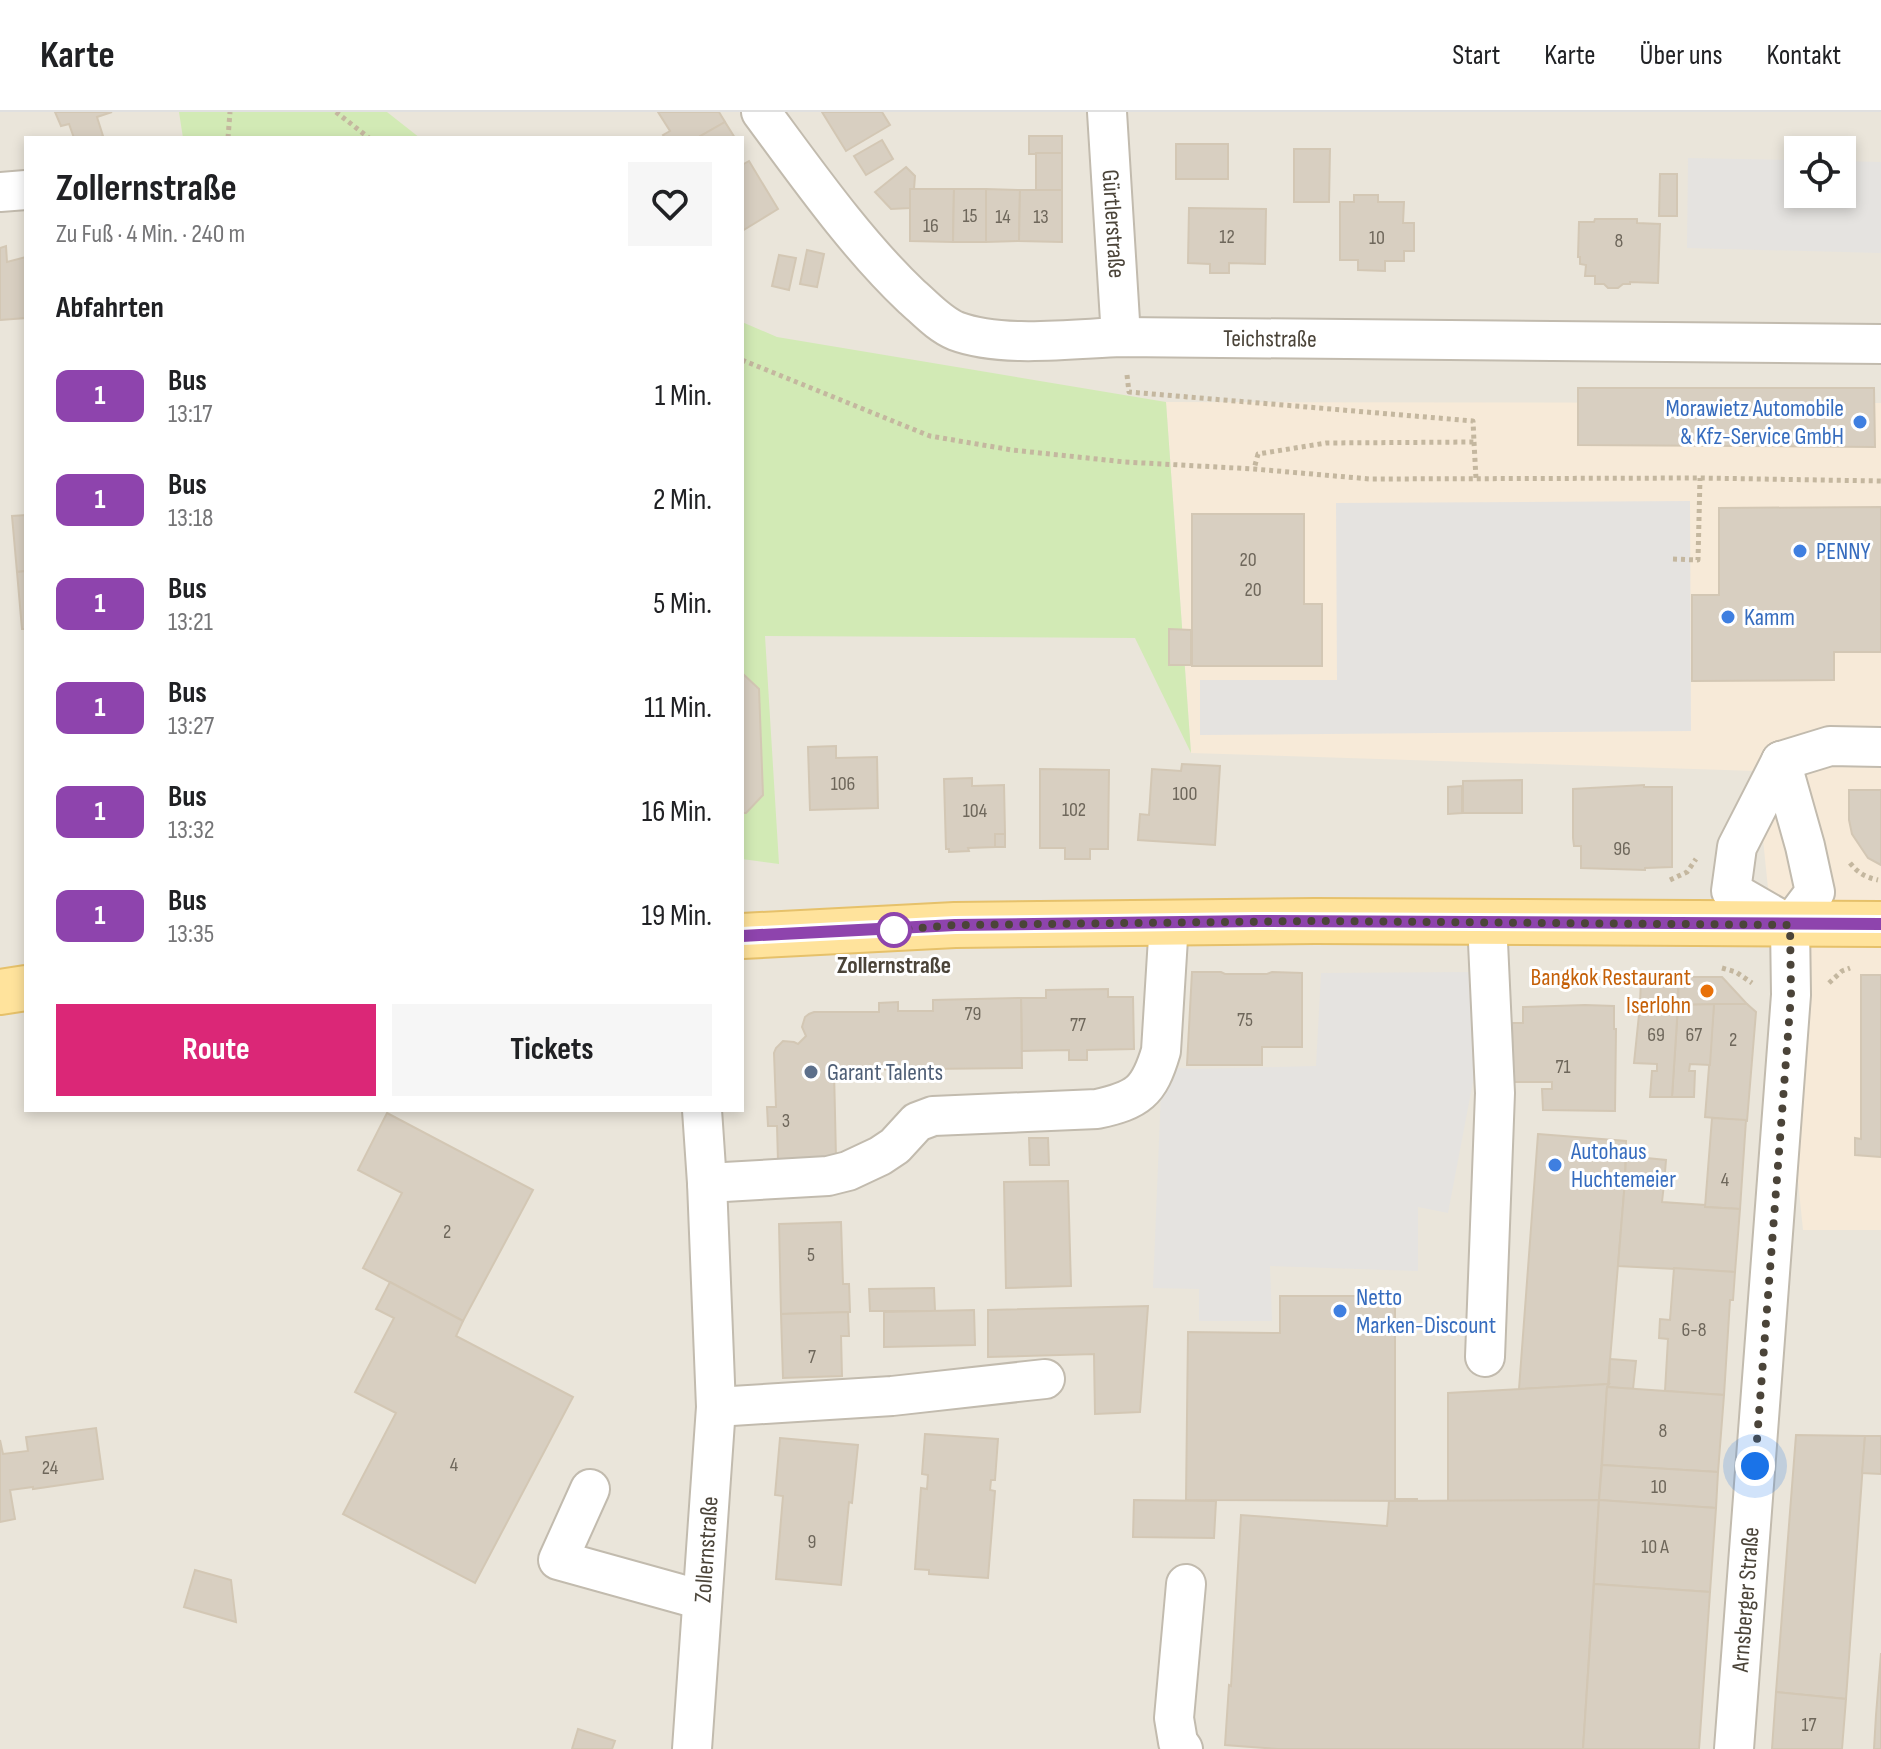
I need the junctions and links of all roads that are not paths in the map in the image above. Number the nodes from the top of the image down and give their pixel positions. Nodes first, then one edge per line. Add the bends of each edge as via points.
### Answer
1 (761, 112) edge
2 (1107, 112) edge
3 (24, 190) edge
4 (0, 192) edge
5 (1121, 337) junction
6 (1881, 344) edge
7 (1881, 747) edge
8 (1781, 761) junction
9 (1487, 921) junction
10 (1169, 922) junction
11 (1881, 924) edge
12 (1790, 925) junction
13 (744, 936) edge
14 (24, 988) edge
15 (0, 994) edge
16 (24, 998) edge
17 (702, 1112) edge
18 (707, 1183) junction
19 (1485, 1357) dead end
20 (1045, 1379) dead end
21 (716, 1407) junction
22 (590, 1489) dead end
23 (1186, 1584) dead end
24 (702, 1600) junction
25 (692, 1749) edge
26 (1183, 1749) edge
27 (1734, 1749) edge

1 - 5 street, Teichstraße via 892,278 934,318 955,330 995,339
2 - 5 street, Gürtlerstraße
3 - 4 street
5 - 6 street, Teichstraße
7 - 8 street via 1830,746
8 - 12 street via 1815,892
8 - 12 street via 1737,847 1731,891
9 - 10 main road
9 - 12 main road
9 - 19 street via 1495,1093
10 - 13 main road
10 - 18 street via 1161,1051 1147,1086 1136,1097 1097,1109 933,1116 917,1122 880,1156 848,1171
11 - 12 main road
12 - 27 street, Arnsberger Straße via 1791,995
14 - 15 main road
15 - 16 main road
17 - 18 street, Zollernstraße
18 - 21 street, Zollernstraße
20 - 21 street
21 - 24 street, Zollernstraße
22 - 24 street via 558,1560
23 - 26 street via 1174,1718
24 - 25 street, Zollernstraße

